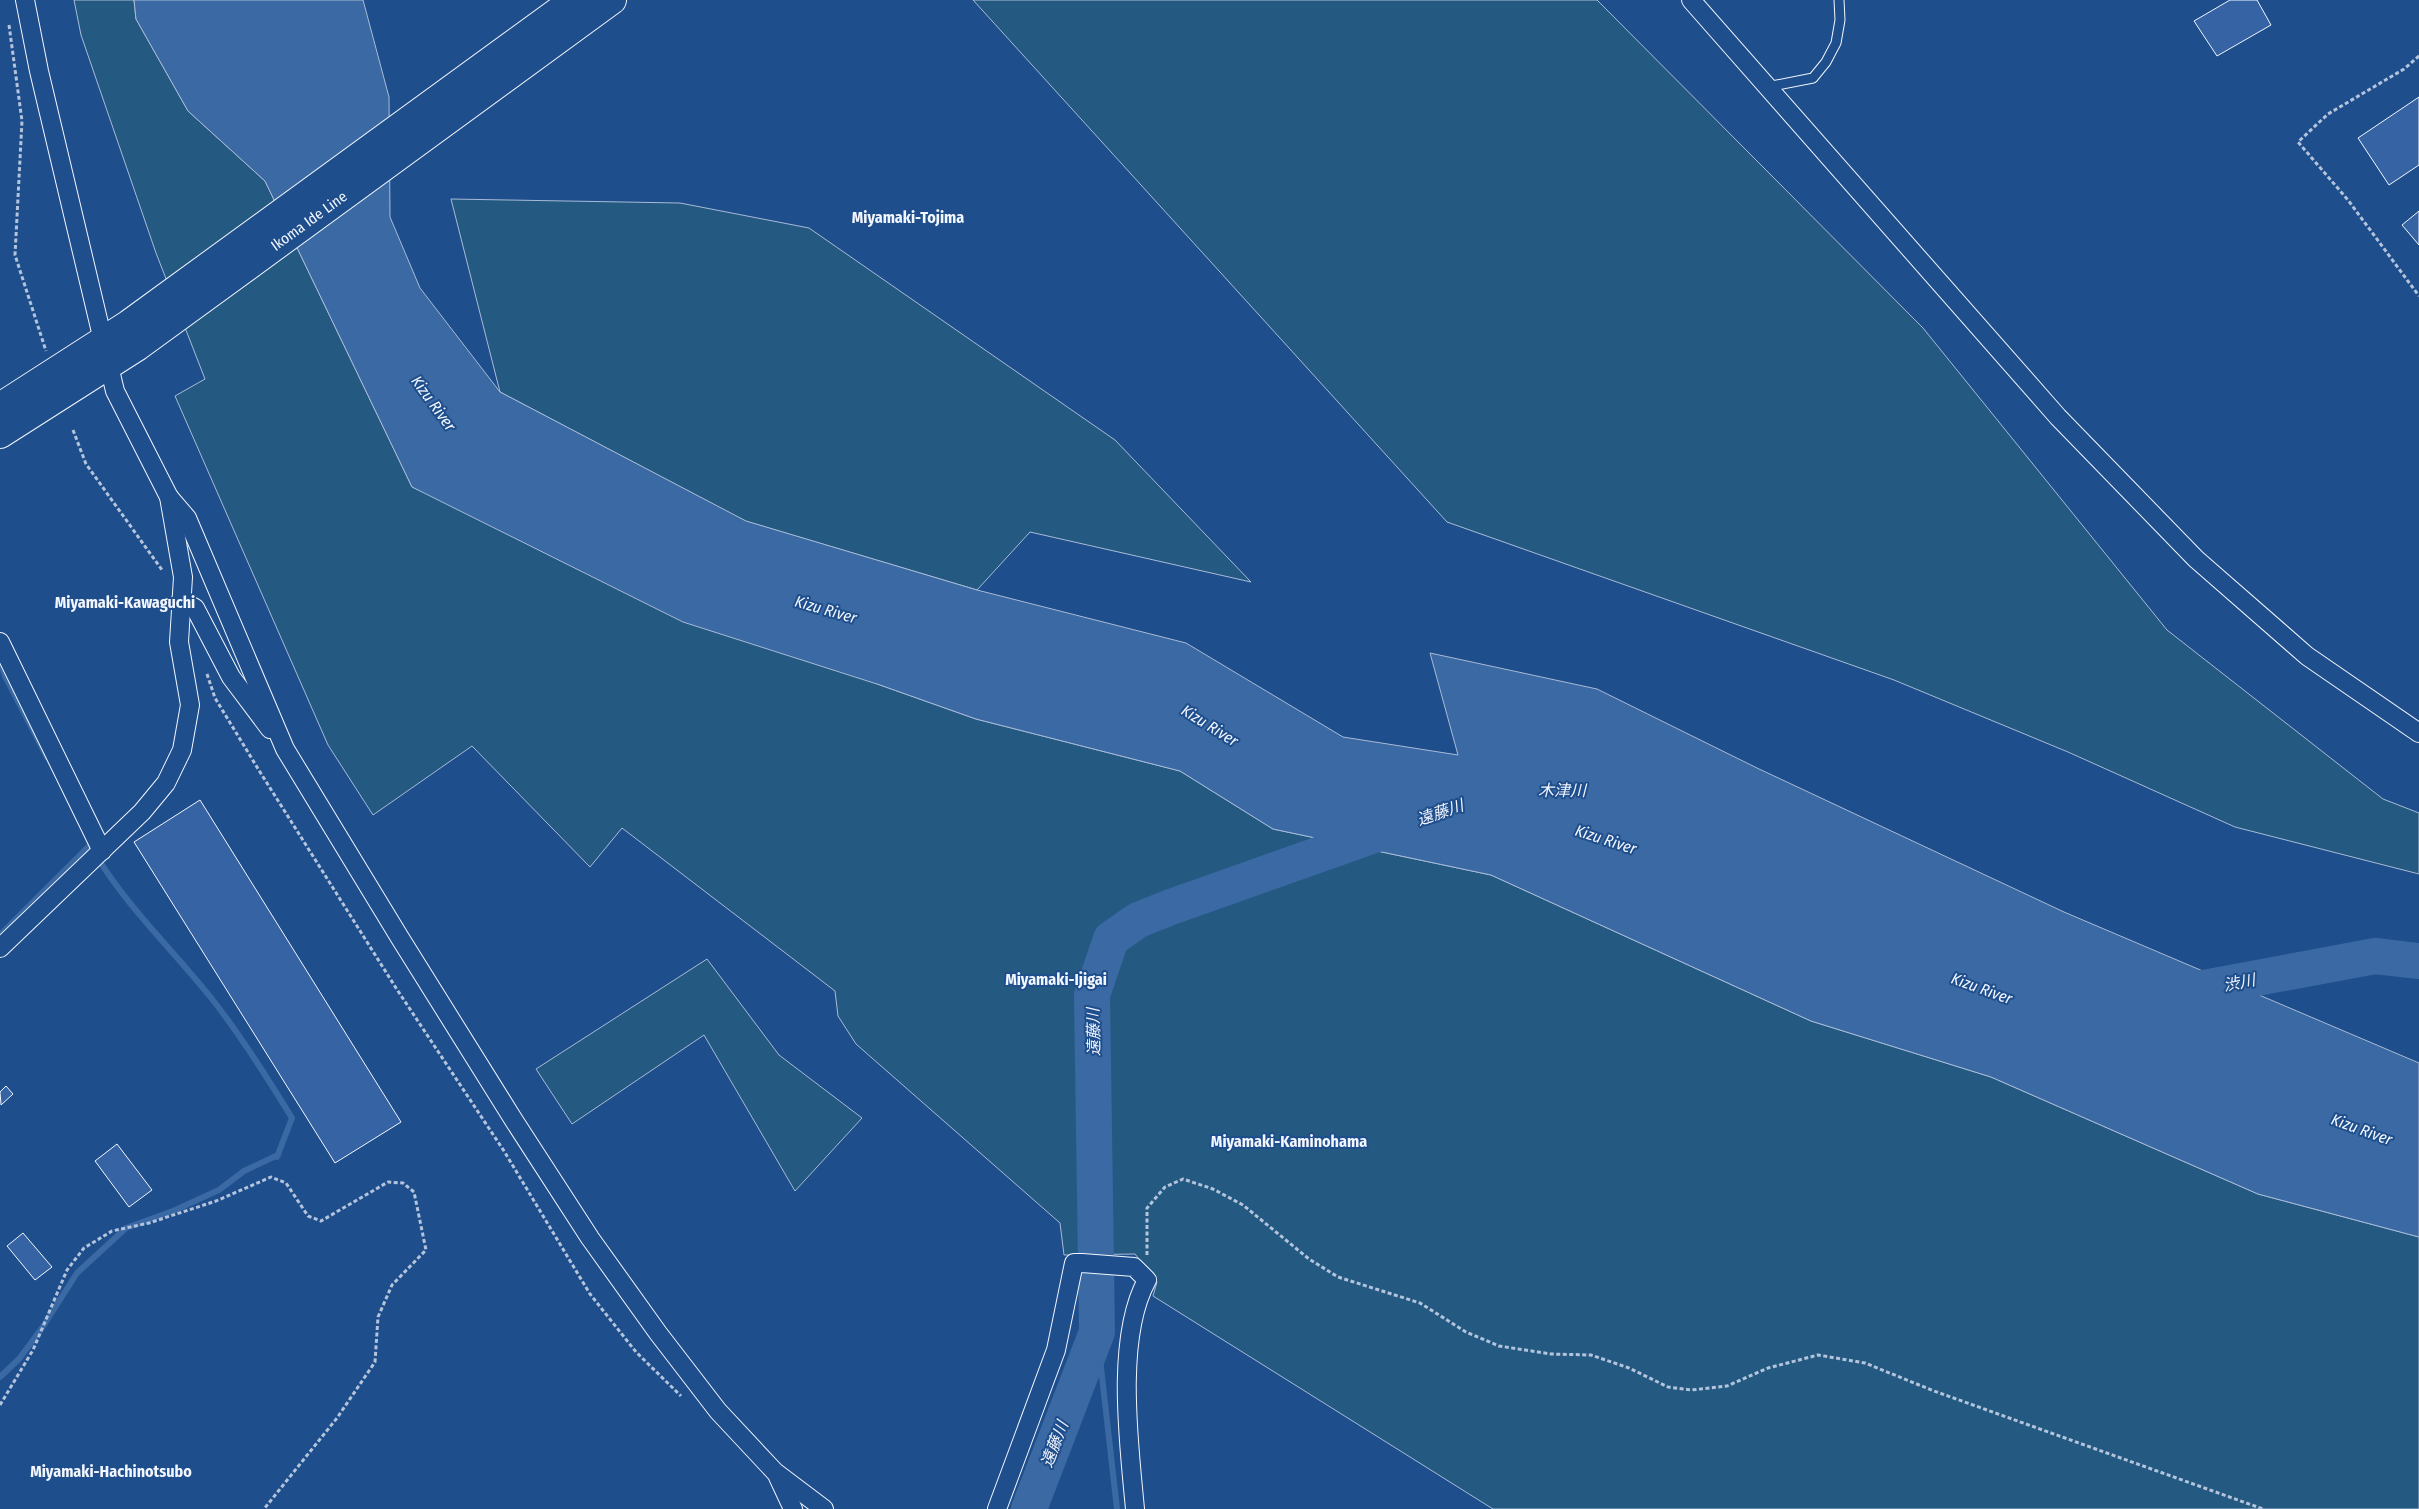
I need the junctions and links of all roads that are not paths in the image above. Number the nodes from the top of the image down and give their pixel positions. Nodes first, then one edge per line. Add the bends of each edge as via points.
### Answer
1 (25, 0) edge
2 (574, 0) edge
3 (612, 0) edge
4 (1691, 0) edge
5 (1838, 0) edge
6 (1767, 87) junction
7 (134, 335) junction
8 (106, 353) junction
9 (0, 407) edge
10 (0, 434) edge
11 (169, 497) junction
12 (181, 600) junction
13 (0, 642) edge
14 (2419, 733) edge
15 (286, 749) junction
16 (102, 851) junction
17 (0, 948) edge
18 (775, 1472) junction
19 (793, 1509) edge
20 (824, 1509) edge
21 (997, 1509) edge
22 (1135, 1509) edge

1 - 8 street
2 - 7 main road, Ikoma Ide Line
3 - 7 main road, Ikoma Ide Line
4 - 6 street
5 - 6 lane via 1840,20 1836,43 1818,73 1813,78
6 - 14 street via 2058,417 2196,559 2307,656
7 - 8 main road, Ikoma Ide Line
8 - 9 main road, Ikoma Ide Line
8 - 10 main road, Ikoma Ide Line
8 - 11 street via 115,391
11 - 12 street via 183,577
11 - 15 street via 187,518
12 - 15 street via 196,608 231,677
12 - 16 street via 179,642 190,705 182,750 166,783
13 - 16 street
15 - 18 street via 400,938 590,1238 718,1410
16 - 17 street
18 - 19 street
18 - 20 street
21 - 22 street via 1056,1350 1074,1263 1134,1267 1147,1280 1138,1295 1128,1351 1128,1430

